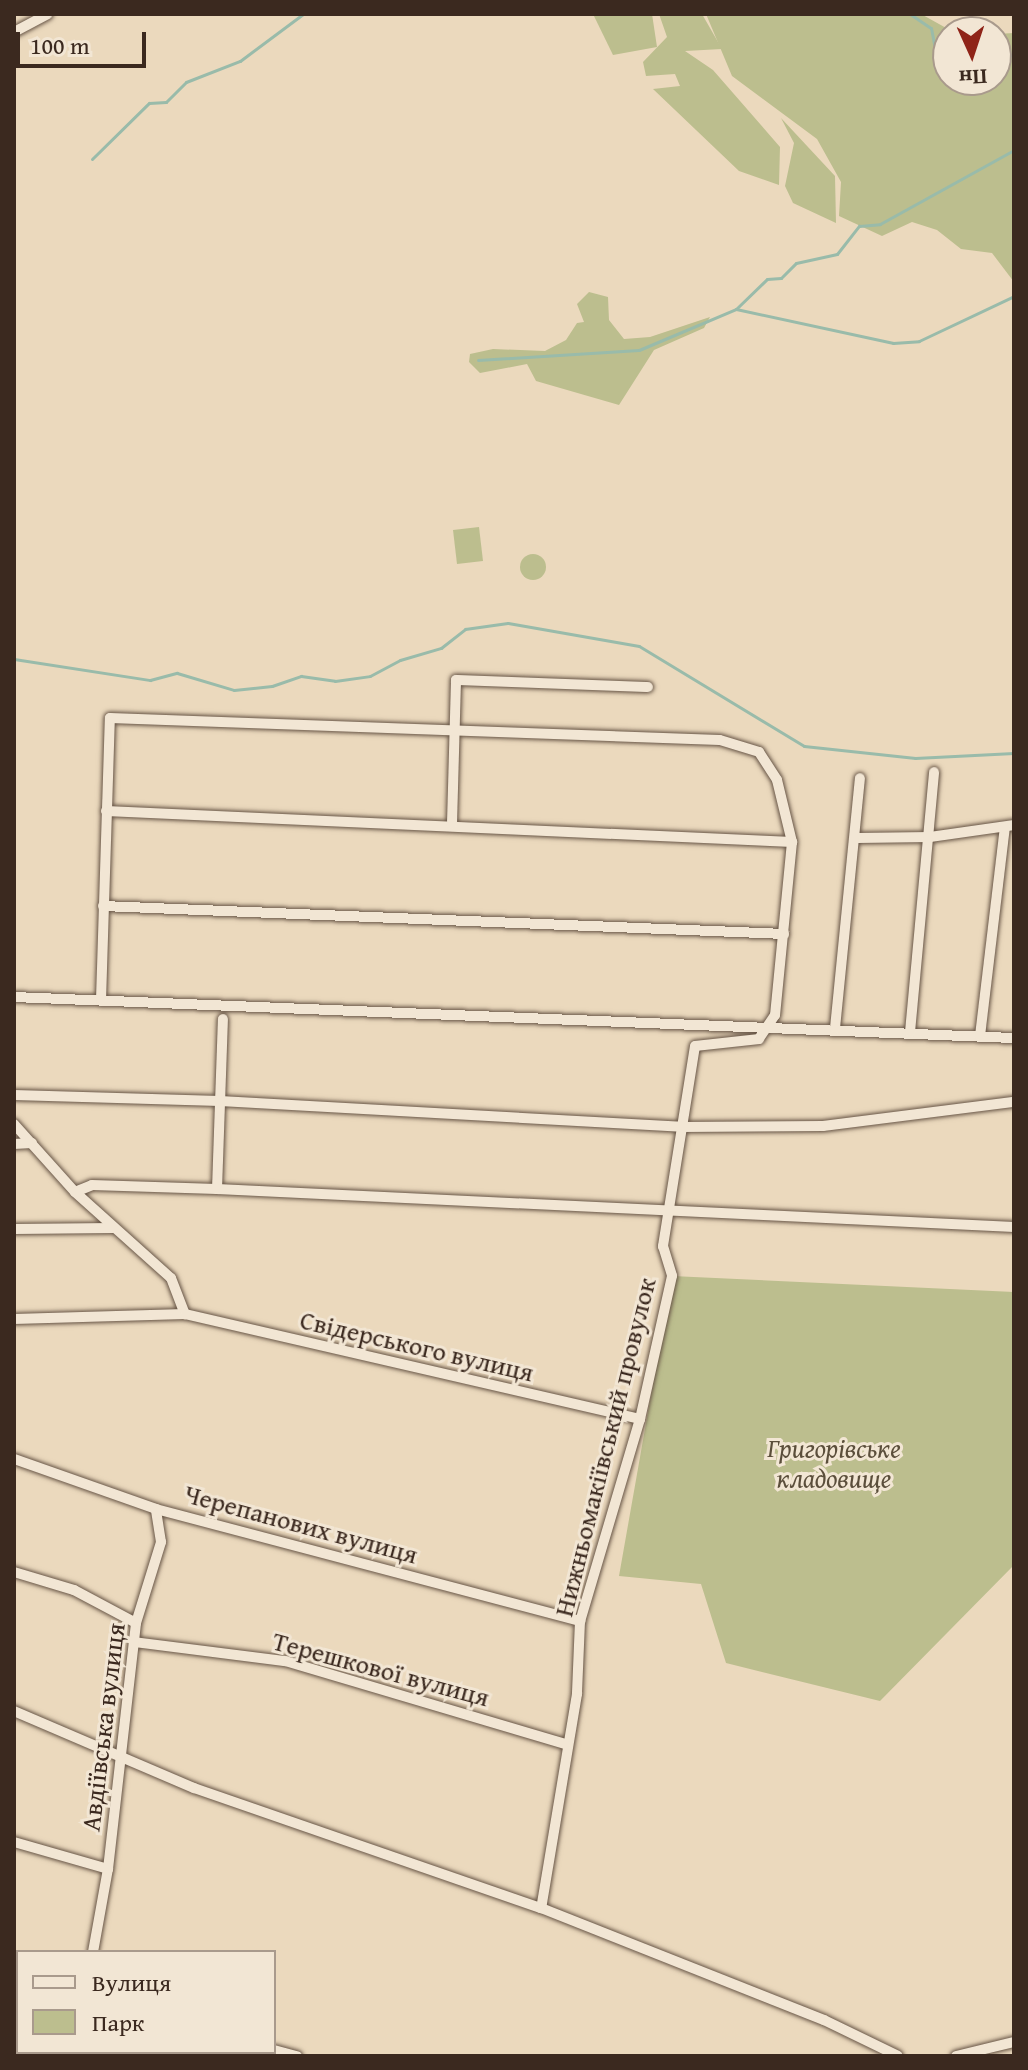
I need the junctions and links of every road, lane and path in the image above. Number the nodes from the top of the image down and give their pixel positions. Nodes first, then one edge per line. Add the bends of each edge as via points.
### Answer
1 (48, 14) edge
2 (14, 32) edge
3 (648, 687) dead end
4 (452, 729) junction
5 (934, 772) dead end
6 (860, 778) dead end
7 (106, 811) junction
8 (452, 824) junction
9 (1009, 826) edge
10 (930, 837) junction
11 (857, 838) junction
12 (792, 842) junction
13 (103, 906) junction
14 (784, 934) junction
15 (14, 997) edge
16 (101, 1000) junction
17 (223, 1019) dead end
18 (835, 1028) junction
19 (768, 1030) junction
20 (910, 1032) junction
21 (980, 1036) junction
22 (1014, 1038) edge
23 (14, 1095) edge
24 (220, 1101) junction
25 (1014, 1102) edge
26 (14, 1124) edge
27 (681, 1127) junction
28 (32, 1143) junction
29 (14, 1144) edge
30 (217, 1189) junction
31 (75, 1192) junction
32 (668, 1207) junction
33 (1014, 1227) edge
34 (113, 1228) junction
35 (14, 1229) edge
36 (185, 1314) junction
37 (14, 1319) edge
38 (640, 1419) junction
39 (14, 1459) edge
40 (156, 1509) junction
41 (14, 1572) edge
42 (580, 1621) junction
43 (136, 1623) junction
44 (134, 1642) junction
45 (14, 1711) edge
46 (566, 1744) junction
47 (121, 1757) junction
48 (14, 1842) edge
49 (108, 1869) junction
50 (541, 1908) junction
51 (93, 1950) edge
52 (1014, 2042) edge
53 (276, 2051) edge
54 (873, 2051) edge
55 (297, 2056) edge
56 (898, 2056) edge
57 (956, 2056) edge

1 - 2 street
3 - 4 street via 463,678 454,685
4 - 7 street via 110,718
4 - 8 street
4 - 12 street via 745,745 759,752 777,780
5 - 10 street
6 - 11 street
7 - 8 street
7 - 13 street
8 - 12 street
9 - 10 street
9 - 21 street
10 - 11 street
10 - 20 street
11 - 18 street
12 - 14 street
13 - 14 street
13 - 16 street
14 - 19 street via 775,1015
15 - 16 street
16 - 19 street
17 - 24 street
18 - 19 street
18 - 20 street
19 - 27 street, Нижньомакіївський провулок via 759,1039 695,1046
20 - 21 street
21 - 22 street
23 - 24 street
24 - 27 street
24 - 30 street
25 - 27 street via 823,1126
26 - 28 street
27 - 32 street, Нижньомакіївський провулок
28 - 29 street
28 - 31 street
30 - 31 street via 92,1185
30 - 32 street
31 - 34 street
32 - 33 street
32 - 38 street, Нижньомакіївський провулок via 663,1246 672,1276
34 - 35 street
34 - 36 street via 171,1278
36 - 37 street, Свiдерського вулиця
36 - 38 street, Свiдерського вулиця
38 - 42 street, Нижньомакіївський провулок
39 - 40 street, Черепанових вулиця
40 - 42 street, Черепанових вулиця
40 - 43 street, Авдіївська вулиця via 161,1542
41 - 43 street via 74,1590
42 - 46 street, Нижньомакіївський провулок via 577,1694
43 - 44 street, Авдіївська вулиця
44 - 46 street, Терешкової вулиця via 285,1661
44 - 47 street, Авдіївська вулиця
45 - 47 street
46 - 50 street, Нижньомакіївський провулок
47 - 49 street, Авдіївська вулиця
47 - 50 street via 194,1788
48 - 49 street
49 - 51 street, Авдіївська вулиця
50 - 54 street via 824,2020
52 - 57 street
53 - 55 street
54 - 56 street

